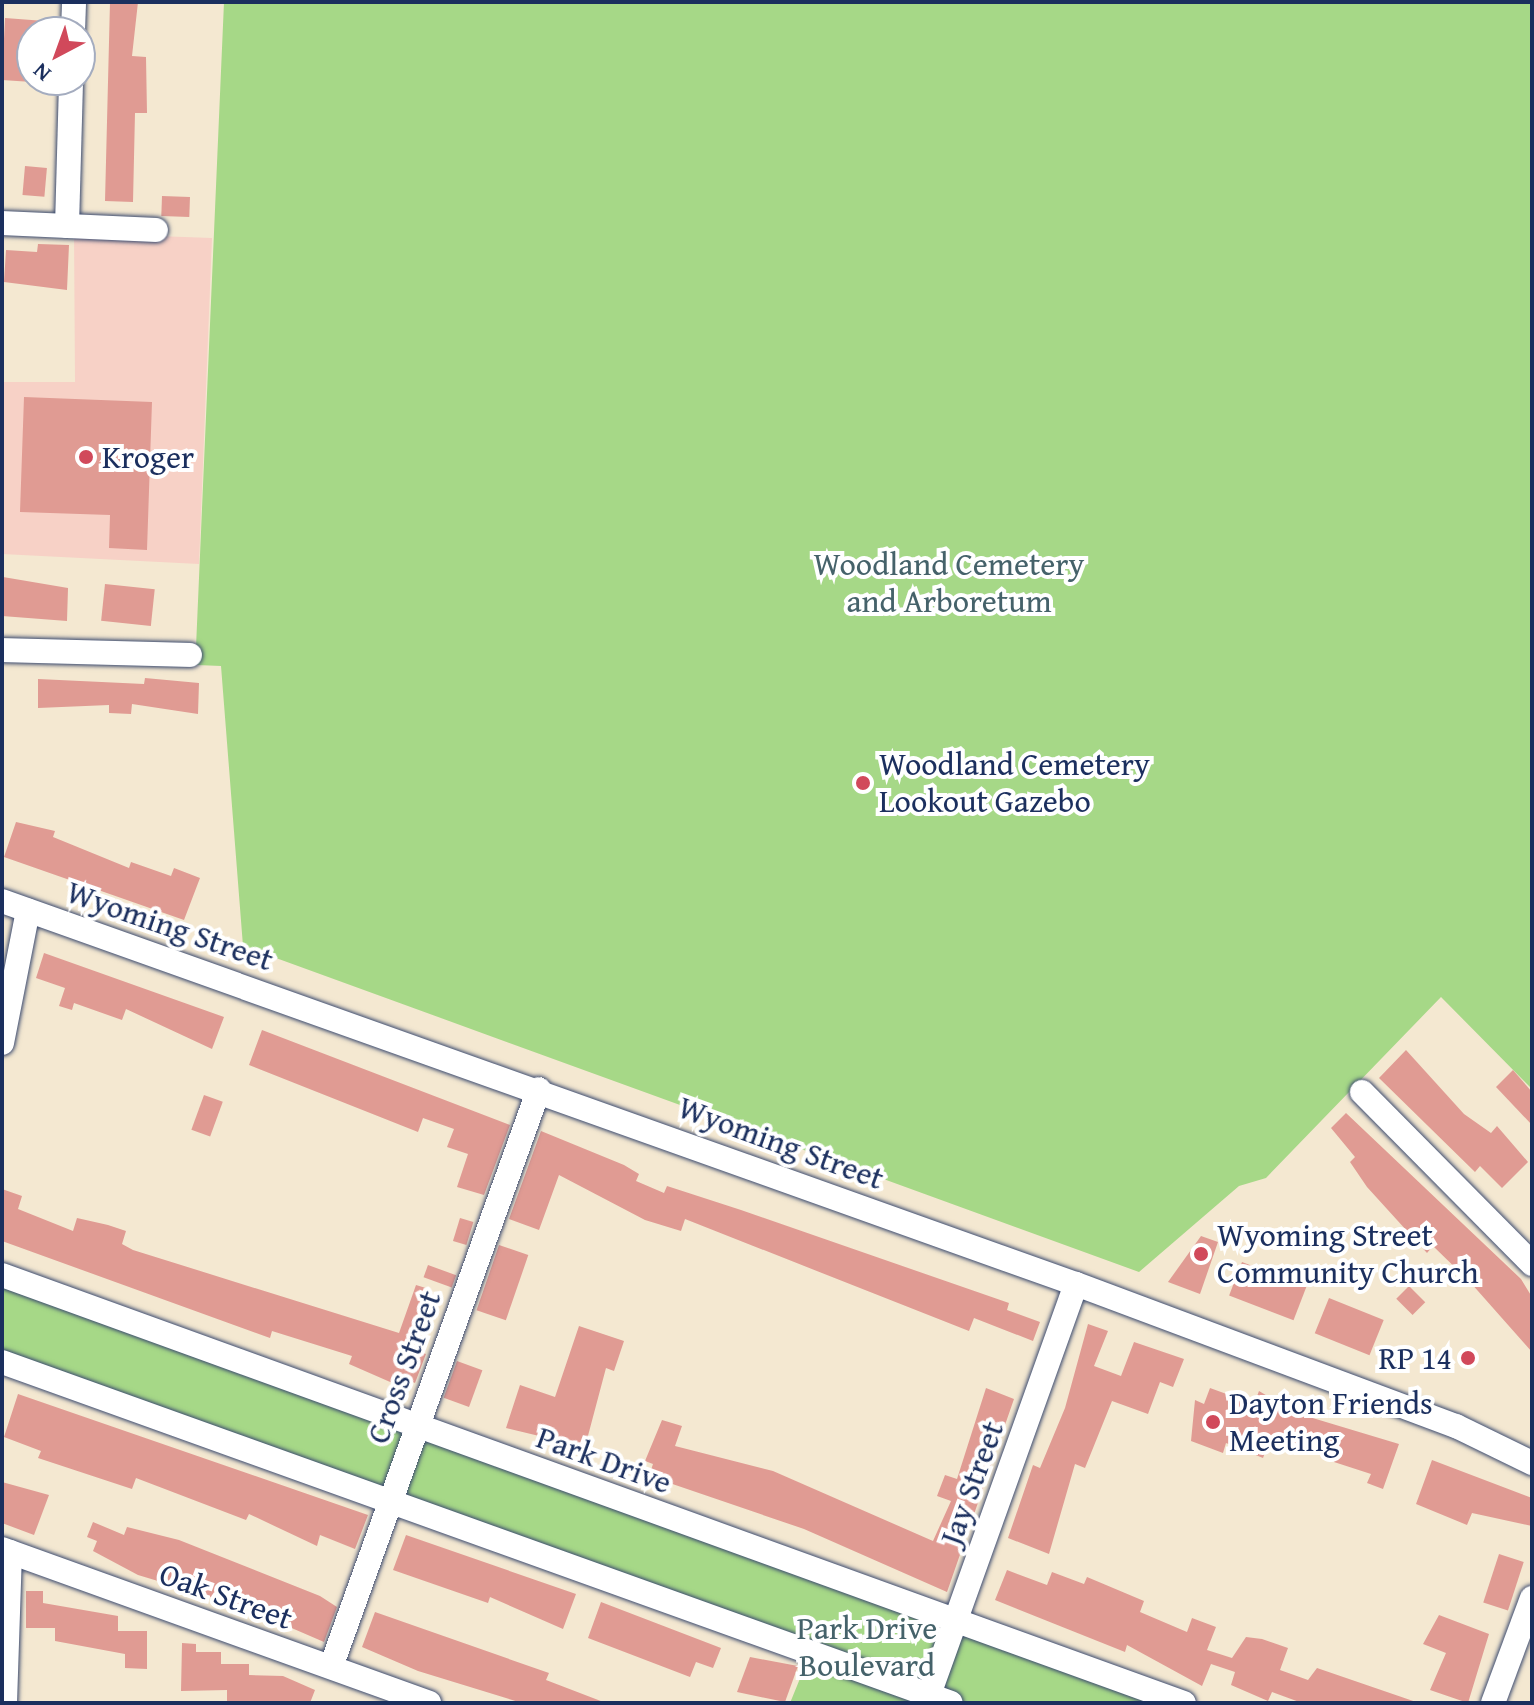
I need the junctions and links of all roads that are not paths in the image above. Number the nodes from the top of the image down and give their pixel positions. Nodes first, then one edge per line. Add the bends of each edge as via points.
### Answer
1 (71, 96) edge
2 (2, 223) edge
3 (67, 226) junction
4 (156, 230) dead end
5 (2, 650) edge
6 (190, 655) dead end
7 (2, 901) edge
8 (28, 911) junction
9 (2, 1043) edge
10 (539, 1089) junction
11 (1362, 1092) dead end
12 (1532, 1264) edge
13 (2, 1275) edge
14 (1076, 1284) junction
15 (2, 1362) edge
16 (417, 1427) junction
17 (1532, 1463) edge
18 (389, 1502) junction
19 (6, 1550) edge
20 (1532, 1598) edge
21 (956, 1620) junction
22 (331, 1667) junction
23 (935, 1700) edge
24 (5, 1703) edge
25 (429, 1703) edge
26 (1184, 1703) edge
27 (1493, 1703) edge

1 - 3 street
2 - 3 street
3 - 4 street
5 - 6 street
7 - 8 street, Wyoming Street
8 - 9 street
8 - 10 street, Wyoming Street
10 - 14 street, Wyoming Street
10 - 16 street, Cross Street
11 - 12 street
13 - 16 street, Park Drive
14 - 17 street, Wyoming Street via 1456,1426
14 - 21 street, Jay Street
15 - 18 street
16 - 18 street, Cross Street
16 - 21 street, Park Drive
18 - 22 street, Cross Street
18 - 23 street
19 - 22 street, Oak Street
19 - 24 street
20 - 27 street
21 - 23 street, Jay Street
21 - 26 street, Park Drive
22 - 25 street, Oak Street

